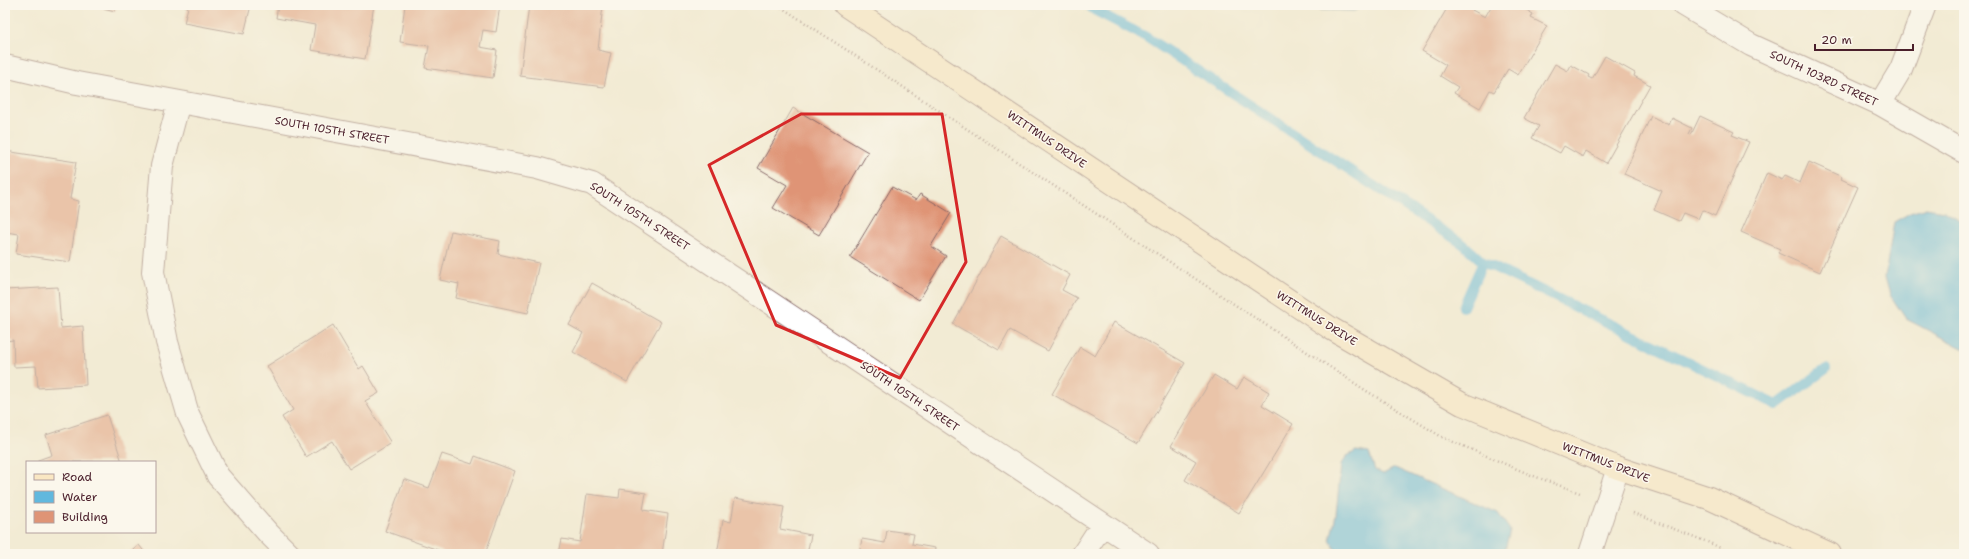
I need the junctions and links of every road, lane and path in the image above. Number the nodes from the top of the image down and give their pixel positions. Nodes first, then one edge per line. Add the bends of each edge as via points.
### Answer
1 (845, 5) edge
2 (1684, 5) edge
3 (1926, 5) edge
4 (5, 66) edge
5 (179, 102) junction
6 (1880, 104) junction
7 (1964, 152) edge
8 (1618, 468) junction
9 (1102, 525) junction
10 (289, 554) edge
11 (1083, 554) edge
12 (1148, 554) edge
13 (1590, 554) edge
14 (1830, 554) edge

1 - 8 street, WITTMUS DRIVE via 1332,329 1462,404
2 - 6 street, SOUTH 103RD STREET via 1751,44
3 - 6 street via 1901,69
4 - 5 street, SOUTH 105TH STREET via 77,83
5 - 9 street, SOUTH 105TH STREET via 537,168 592,184
5 - 10 street via 162,166 153,272 167,342 188,414 218,476
6 - 7 street, SOUTH 103RD STREET
8 - 13 street
8 - 14 street, WITTMUS DRIVE via 1709,498
9 - 11 street
9 - 12 street, SOUTH 105TH STREET

